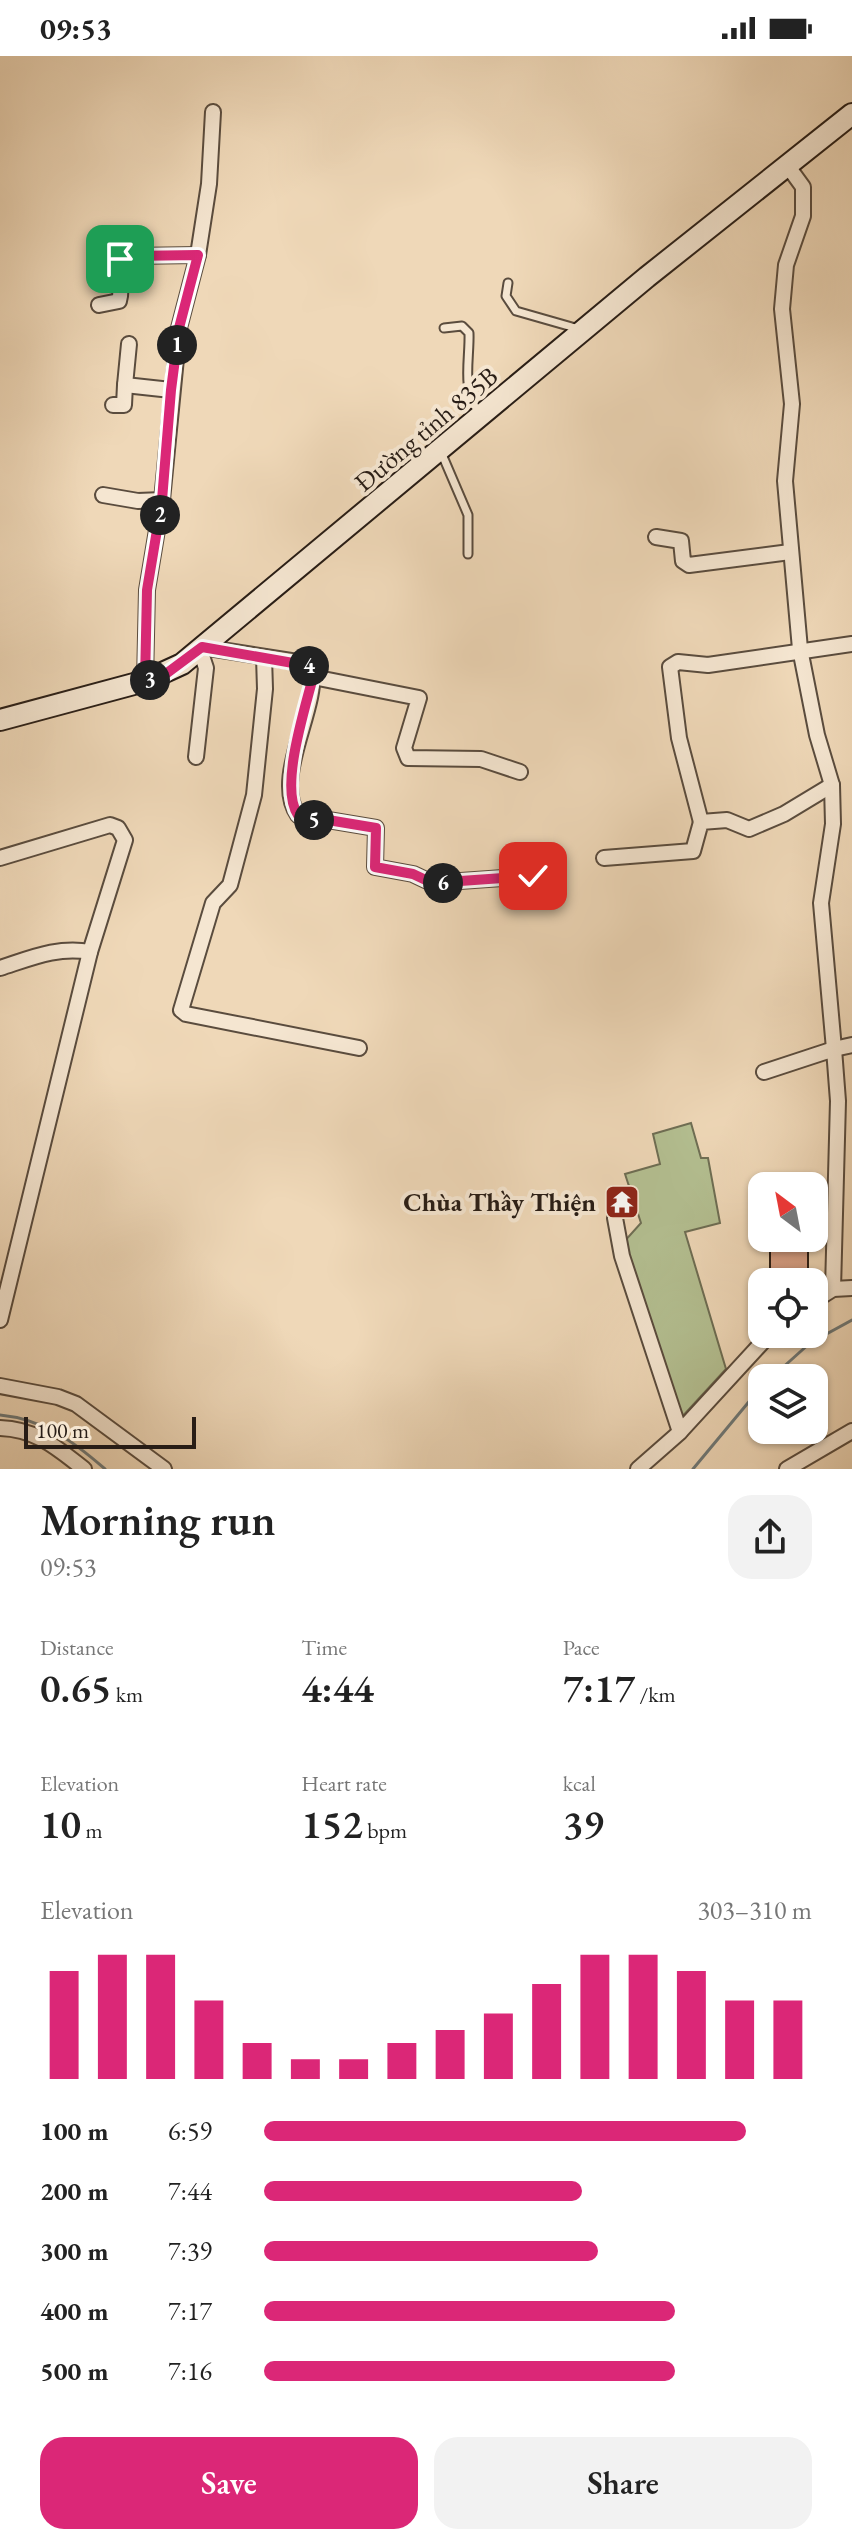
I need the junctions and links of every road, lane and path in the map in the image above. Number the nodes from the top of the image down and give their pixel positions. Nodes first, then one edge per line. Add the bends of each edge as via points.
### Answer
1 (213, 112) dead end
2 (852, 114) edge
3 (787, 165) junction
4 (198, 255) junction
5 (508, 283) dead end
6 (99, 305) dead end
7 (444, 328) dead end
8 (585, 331) junction
9 (129, 344) dead end
10 (125, 385) junction
11 (171, 390) junction
12 (113, 405) dead end
13 (483, 416) junction
14 (441, 452) junction
15 (103, 495) dead end
16 (162, 500) junction
17 (656, 537) dead end
18 (790, 552) junction
19 (468, 554) dead end
20 (852, 644) edge
21 (800, 649) junction
22 (199, 650) junction
23 (264, 657) junction
24 (313, 677) junction
25 (145, 681) junction
26 (0, 720) edge
27 (196, 757) dead end
28 (520, 772) dead end
29 (832, 785) junction
30 (701, 822) junction
31 (0, 858) edge
32 (604, 858) dead end
33 (533, 876) dead end
34 (90, 952) junction
35 (0, 968) edge
36 (852, 1045) edge
37 (359, 1048) dead end
38 (834, 1049) junction
39 (764, 1072) dead end
40 (615, 1218) dead end
41 (826, 1268) edge
42 (4, 1287) edge
43 (852, 1288) edge
44 (828, 1293) edge
45 (0, 1320) edge
46 (757, 1348) edge
47 (0, 1386) edge
48 (0, 1428) edge
49 (852, 1431) edge
50 (680, 1432) junction
51 (84, 1469) edge
52 (164, 1469) edge
53 (638, 1469) edge
54 (787, 1469) edge

1 - 4 street
2 - 3 main road, Đường tỉnh 835B
3 - 8 main road, Đường tỉnh 835B
3 - 18 street via 803,187 803,216 786,265 782,309 792,404 785,481
4 - 6 street via 120,259 119,301
4 - 11 street via 179,328
5 - 8 lane via 506,296 516,311
7 - 13 lane via 462,326 469,333 467,383 472,403
8 - 13 main road, Đường tỉnh 835B
9 - 10 street
10 - 11 street
10 - 12 street via 124,405
11 - 16 street
13 - 14 main road, Đường tỉnh 835B
14 - 19 lane via 468,515
14 - 22 main road, Đường tỉnh 835B
15 - 16 street
16 - 25 street via 147,590
17 - 18 street via 681,541 683,561 689,565
18 - 21 street
20 - 21 street
21 - 29 street
21 - 30 street via 772,657 708,665 678,662 670,667 679,738
22 - 23 street
22 - 25 main road, Đường tỉnh 835B via 163,676
22 - 27 street via 206,668
23 - 24 street via 304,663 312,668
23 - 37 street via 254,795 230,885 213,903 181,1010
24 - 28 street via 419,698 404,748 408,758 481,759
24 - 33 street via 294,761 291,799 298,815 376,828 375,867 432,883
25 - 26 main road, Đường tỉnh 835B
29 - 30 street via 749,829 727,820
29 - 38 street via 833,824 821,903
30 - 32 street via 693,851
31 - 34 street via 110,825 118,828 125,840 123,850
34 - 35 street via 70,948
34 - 42 street
36 - 38 street
38 - 39 street
38 - 41 street via 838,1101
40 - 50 street via 622,1256
42 - 45 street
43 - 44 street
46 - 50 street
47 - 52 street via 76,1404
48 - 51 street via 21,1429 47,1440
49 - 54 street
50 - 53 street

